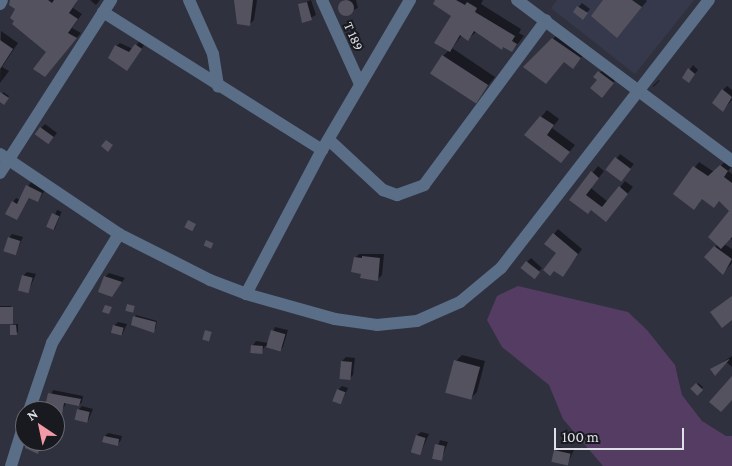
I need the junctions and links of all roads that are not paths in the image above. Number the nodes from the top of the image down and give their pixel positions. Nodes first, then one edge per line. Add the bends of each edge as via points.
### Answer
1 (2, 0) edge
2 (111, 0) edge
3 (189, 0) edge
4 (322, 0) edge
5 (410, 0) edge
6 (517, 0) edge
7 (709, 0) edge
8 (0, 4) edge
9 (103, 12) junction
10 (546, 20) junction
11 (360, 84) junction
12 (218, 87) junction
13 (638, 90) junction
14 (326, 145) junction
15 (4, 157) edge
16 (732, 161) edge
17 (0, 173) edge
18 (119, 234) junction
19 (246, 294) junction
20 (32, 401) edge
21 (16, 451) edge
22 (12, 466) edge

1 - 8 street
2 - 9 street
3 - 12 street via 213,54
4 - 11 street, T 189
5 - 11 street
6 - 10 street
7 - 13 street
9 - 12 street
9 - 15 street
10 - 13 street
10 - 14 street via 424,186 396,195 383,190
11 - 14 street
12 - 14 street
13 - 16 street
13 - 19 street via 501,268 481,288 444,311 417,321 377,325 335,319
14 - 19 street
15 - 17 street
15 - 18 street
18 - 19 street via 210,280
18 - 20 street via 52,343
21 - 22 street

